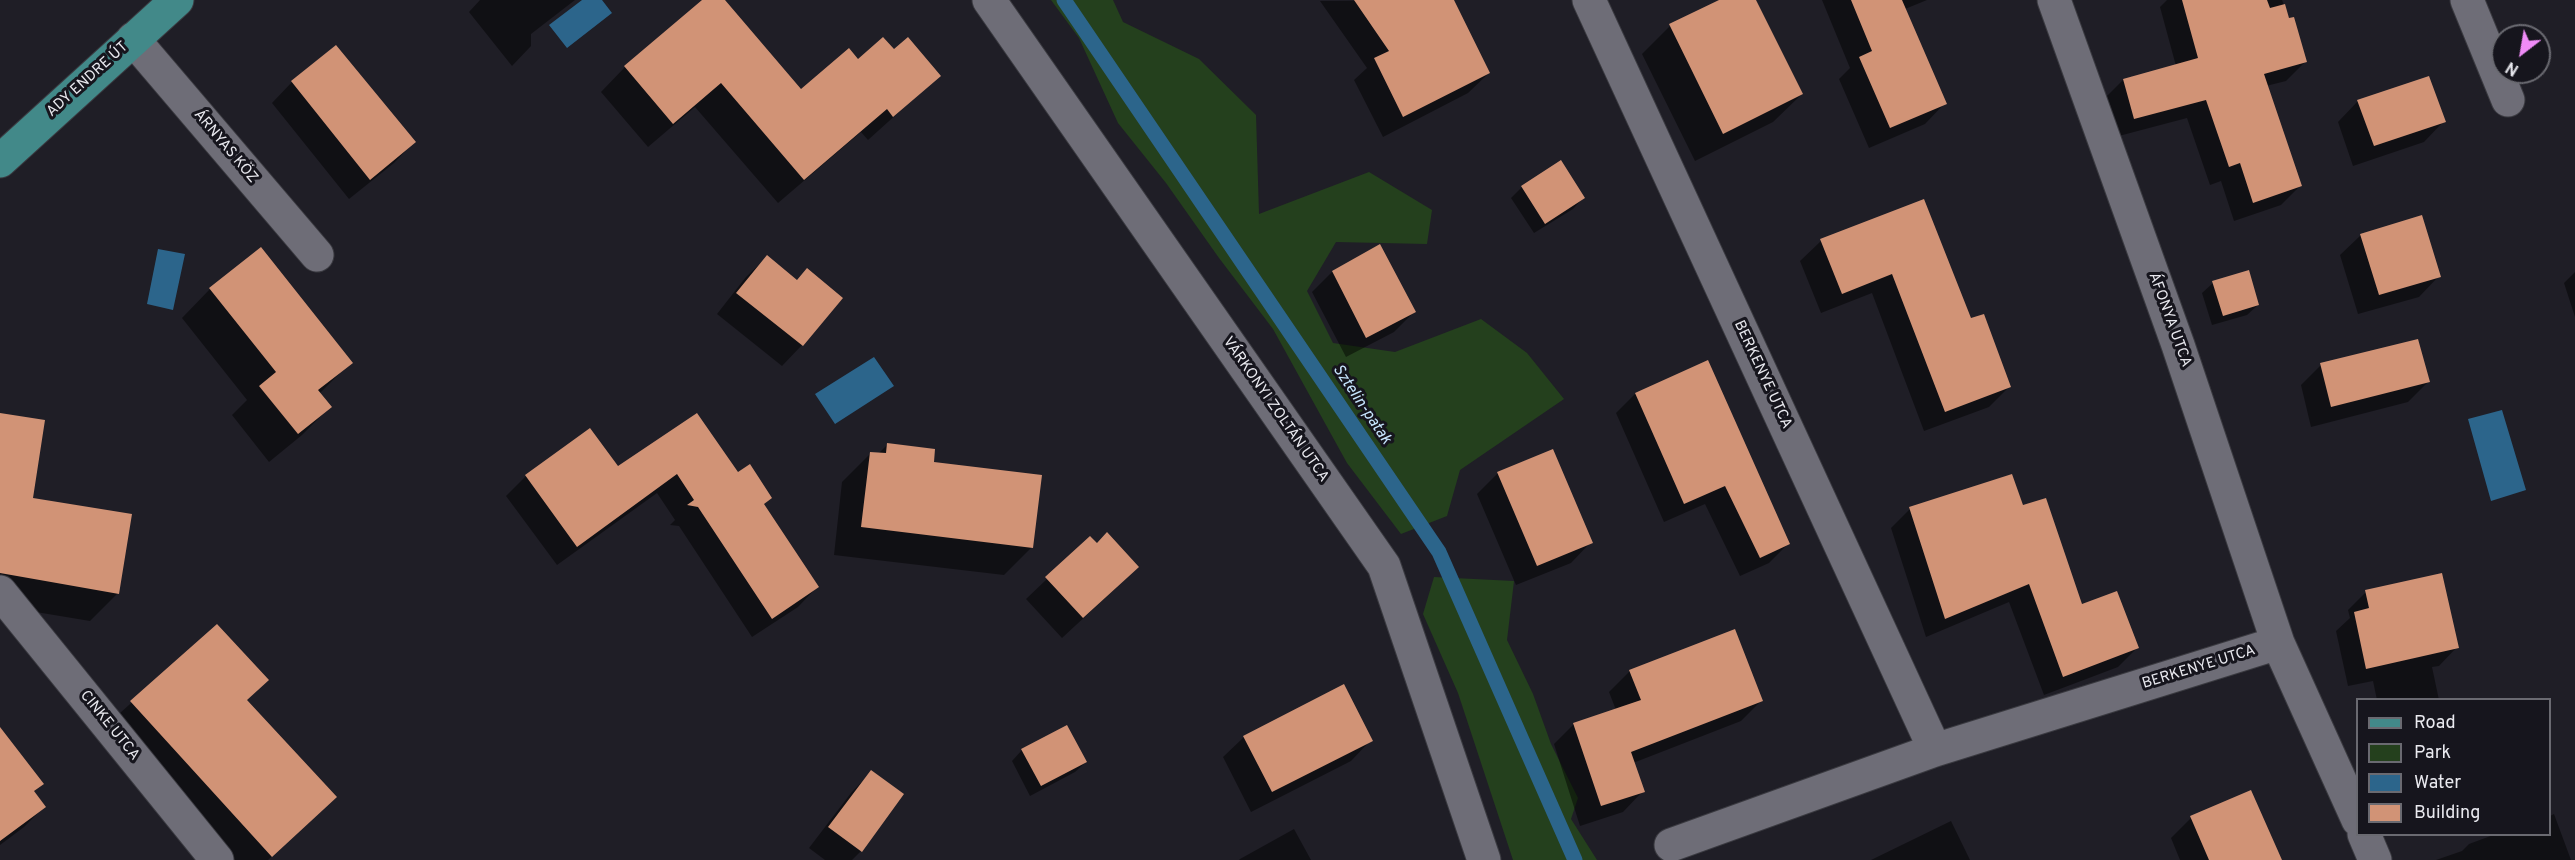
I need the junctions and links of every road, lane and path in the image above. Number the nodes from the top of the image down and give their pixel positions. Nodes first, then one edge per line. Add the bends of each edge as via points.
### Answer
1 (177, 0) edge
2 (989, 0) edge
3 (1589, 0) edge
4 (2054, 0) edge
5 (2467, 0) edge
6 (134, 39) junction
7 (2508, 100) dead end
8 (0, 161) edge
9 (317, 255) dead end
10 (0, 592) edge
11 (2278, 643) junction
12 (1935, 750) junction
13 (2356, 816) edge
14 (2365, 836) edge
15 (1671, 845) dead end
16 (218, 860) edge
17 (1484, 860) edge
18 (2375, 860) edge

1 - 6 main road, ADY ENDRE ÚT
2 - 17 street, VÁRKONYI ZOLTÁN UTCA via 1384,566
3 - 12 street, BERKENYE UTCA
4 - 11 street, ÁFONYA UTCA via 2178,345
5 - 7 street
6 - 8 main road, ADY ENDRE ÚT
6 - 9 street, ÁRNYAS KÖZ
10 - 16 street, CINKE UTCA
11 - 12 street, BERKENYE UTCA
11 - 13 street
12 - 15 street, BERKENYE UTCA
14 - 18 street

